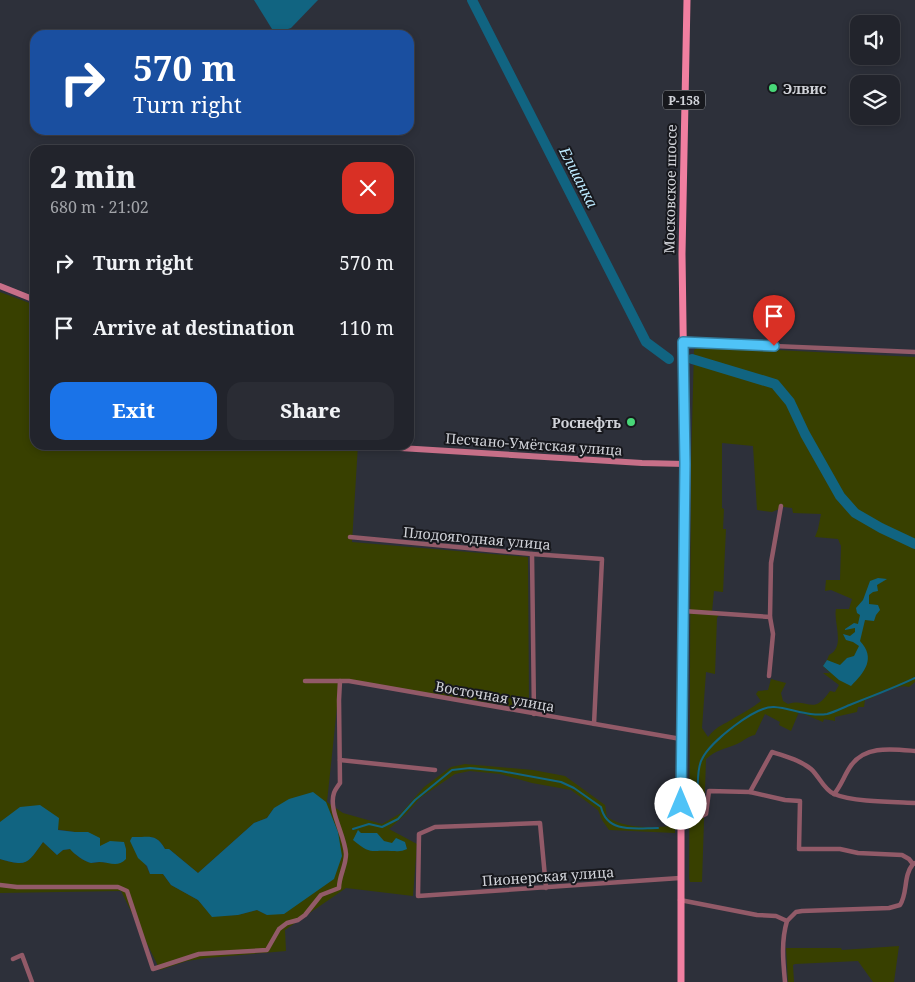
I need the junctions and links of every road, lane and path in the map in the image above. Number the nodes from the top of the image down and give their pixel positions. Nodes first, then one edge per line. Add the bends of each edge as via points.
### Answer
1 (687, 0) edge
2 (0, 286) edge
3 (30, 298) edge
4 (683, 345) junction
5 (915, 352) edge
6 (414, 449) edge
7 (685, 464) junction
8 (781, 506) dead end
9 (350, 537) dead end
10 (532, 554) junction
11 (683, 612) junction
12 (770, 617) junction
13 (769, 676) dead end
14 (305, 681) dead end
15 (340, 681) junction
16 (534, 714) junction
17 (594, 724) junction
18 (681, 739) junction
19 (915, 751) edge
20 (340, 760) junction
21 (435, 770) dead end
22 (750, 792) junction
23 (834, 794) junction
24 (915, 803) edge
25 (681, 820) junction
26 (914, 864) edge
27 (680, 878) junction
28 (0, 885) edge
29 (546, 888) junction
30 (680, 900) junction
31 (788, 920) junction
32 (13, 959) dead end
33 (32, 982) edge
34 (681, 982) edge
35 (785, 982) edge

1 - 4 main road, Московское шоссе / Р-158 via 682,215
2 - 3 main road
4 - 5 street
4 - 7 main road, Р-158
6 - 7 main road, Песчано-Умётская улица
7 - 11 main road, Р-158
8 - 12 street via 771,563
9 - 10 street, Плодоягодная улица
10 - 16 street
10 - 17 street, Плодоягодная улица via 602,558
11 - 12 street
11 - 18 main road, Р-158
12 - 13 street via 773,634
14 - 15 street, Восточная улица
15 - 16 street, Восточная улица
15 - 20 street
16 - 17 street, Восточная улица
17 - 18 street, Восточная улица
18 - 25 main road, Р-158
19 - 23 street via 865,753 857,758
20 - 21 street
20 - 28 street via 340,783 332,805 346,853 339,888 321,895 305,915 279,929 267,950 199,954 153,969 127,891 118,887
22 - 23 street via 772,752 811,769
22 - 25 street via 709,791 706,814 693,820
22 - 26 street via 800,801 799,849 902,855
23 - 24 street via 858,800
25 - 27 main road, Р-158
26 - 31 street via 909,869 900,905 802,911
27 - 29 street, Пионерская улица
27 - 30 main road, Р-158
29 - 29 street, Пионерская улица via 540,823 435,828 419,834 418,896
30 - 31 street
30 - 34 main road, Р-158
31 - 35 street via 782,947
32 - 33 street via 22,955

